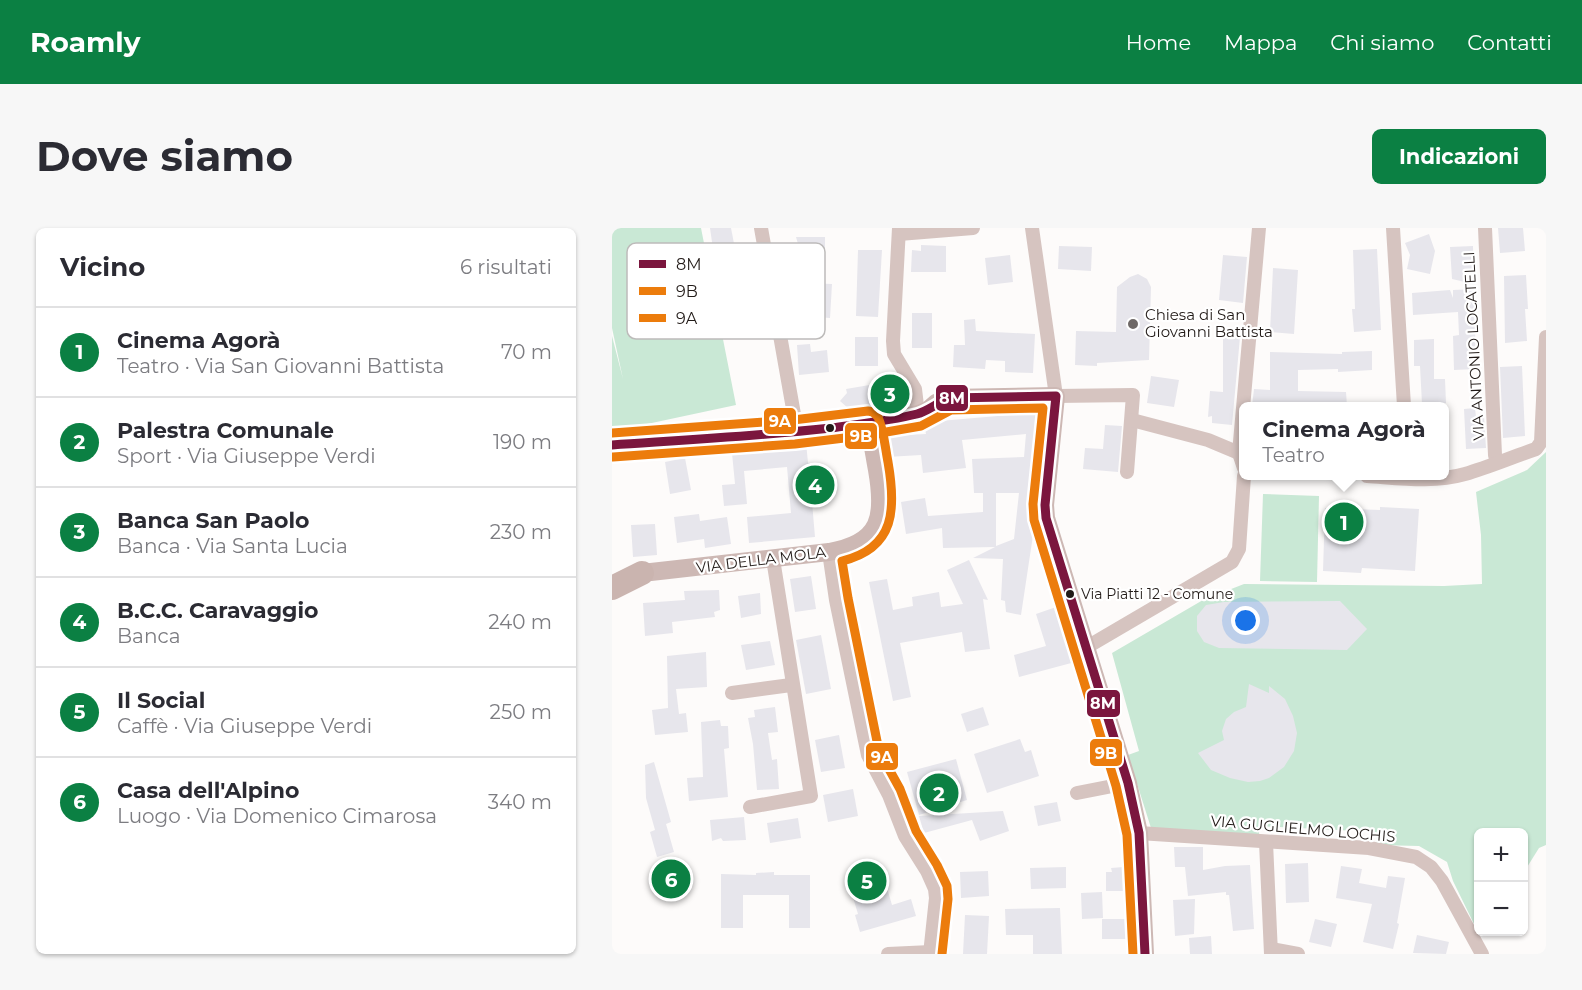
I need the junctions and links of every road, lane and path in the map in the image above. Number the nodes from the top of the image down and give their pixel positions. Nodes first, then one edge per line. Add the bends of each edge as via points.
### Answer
1 (761, 228) edge
2 (973, 228) edge
3 (1032, 228) edge
4 (1259, 228) edge
5 (1393, 228) edge
6 (1485, 228) edge
7 (899, 231) edge
8 (764, 243) edge
9 (1546, 337) edge
10 (781, 339) edge
11 (1056, 396) junction
12 (1244, 402) edge
13 (1404, 402) edge
14 (918, 414) junction
15 (1132, 420) junction
16 (868, 423) junction
17 (794, 432) junction
18 (612, 445) edge
19 (1239, 453) edge
20 (1497, 462) junction
21 (1127, 472) dead end
22 (1449, 476) edge
23 (1244, 480) edge
24 (829, 552) junction
25 (772, 559) junction
26 (612, 569) edge
27 (642, 573) junction
28 (612, 588) edge
29 (1087, 648) junction
30 (791, 685) junction
31 (732, 693) dead end
32 (1128, 783) junction
33 (1077, 793) dead end
34 (750, 807) dead end
35 (1139, 833) junction
36 (1266, 842) junction
37 (1271, 952) edge
38 (931, 953) edge
39 (888, 954) edge
40 (1145, 954) edge
41 (1298, 954) edge
42 (1482, 954) edge

1 - 8 street
2 - 7 street
3 - 11 street
4 - 12 street
5 - 13 street
6 - 20 street, VIA ANTONIO LOCATELLI
7 - 14 street via 894,354 915,389
9 - 20 street via 1540,442 1536,449
10 - 17 street
11 - 14 street via 949,398
11 - 15 street via 1133,395
11 - 29 street via 1046,518
14 - 16 street
15 - 19 street via 1208,440
15 - 21 street
16 - 17 street
16 - 24 street, VIA DELLA MOLA via 880,490 877,524 866,537 842,550
17 - 18 street
20 - 22 street
23 - 29 street via 1239,549 1232,562
24 - 25 street, VIA DELLA MOLA
24 - 38 street via 868,755 934,889
25 - 27 street, VIA DELLA MOLA
25 - 30 street
26 - 27 highway
27 - 28 highway
29 - 32 street
30 - 31 street
30 - 34 street via 811,796
32 - 33 street
32 - 35 street
35 - 36 street, VIA GUGLIELMO LOCHIS
35 - 40 street
36 - 37 street
36 - 42 street, VIA GUGLIELMO LOCHIS via 1369,848 1416,857 1442,880
37 - 41 street
38 - 39 street

